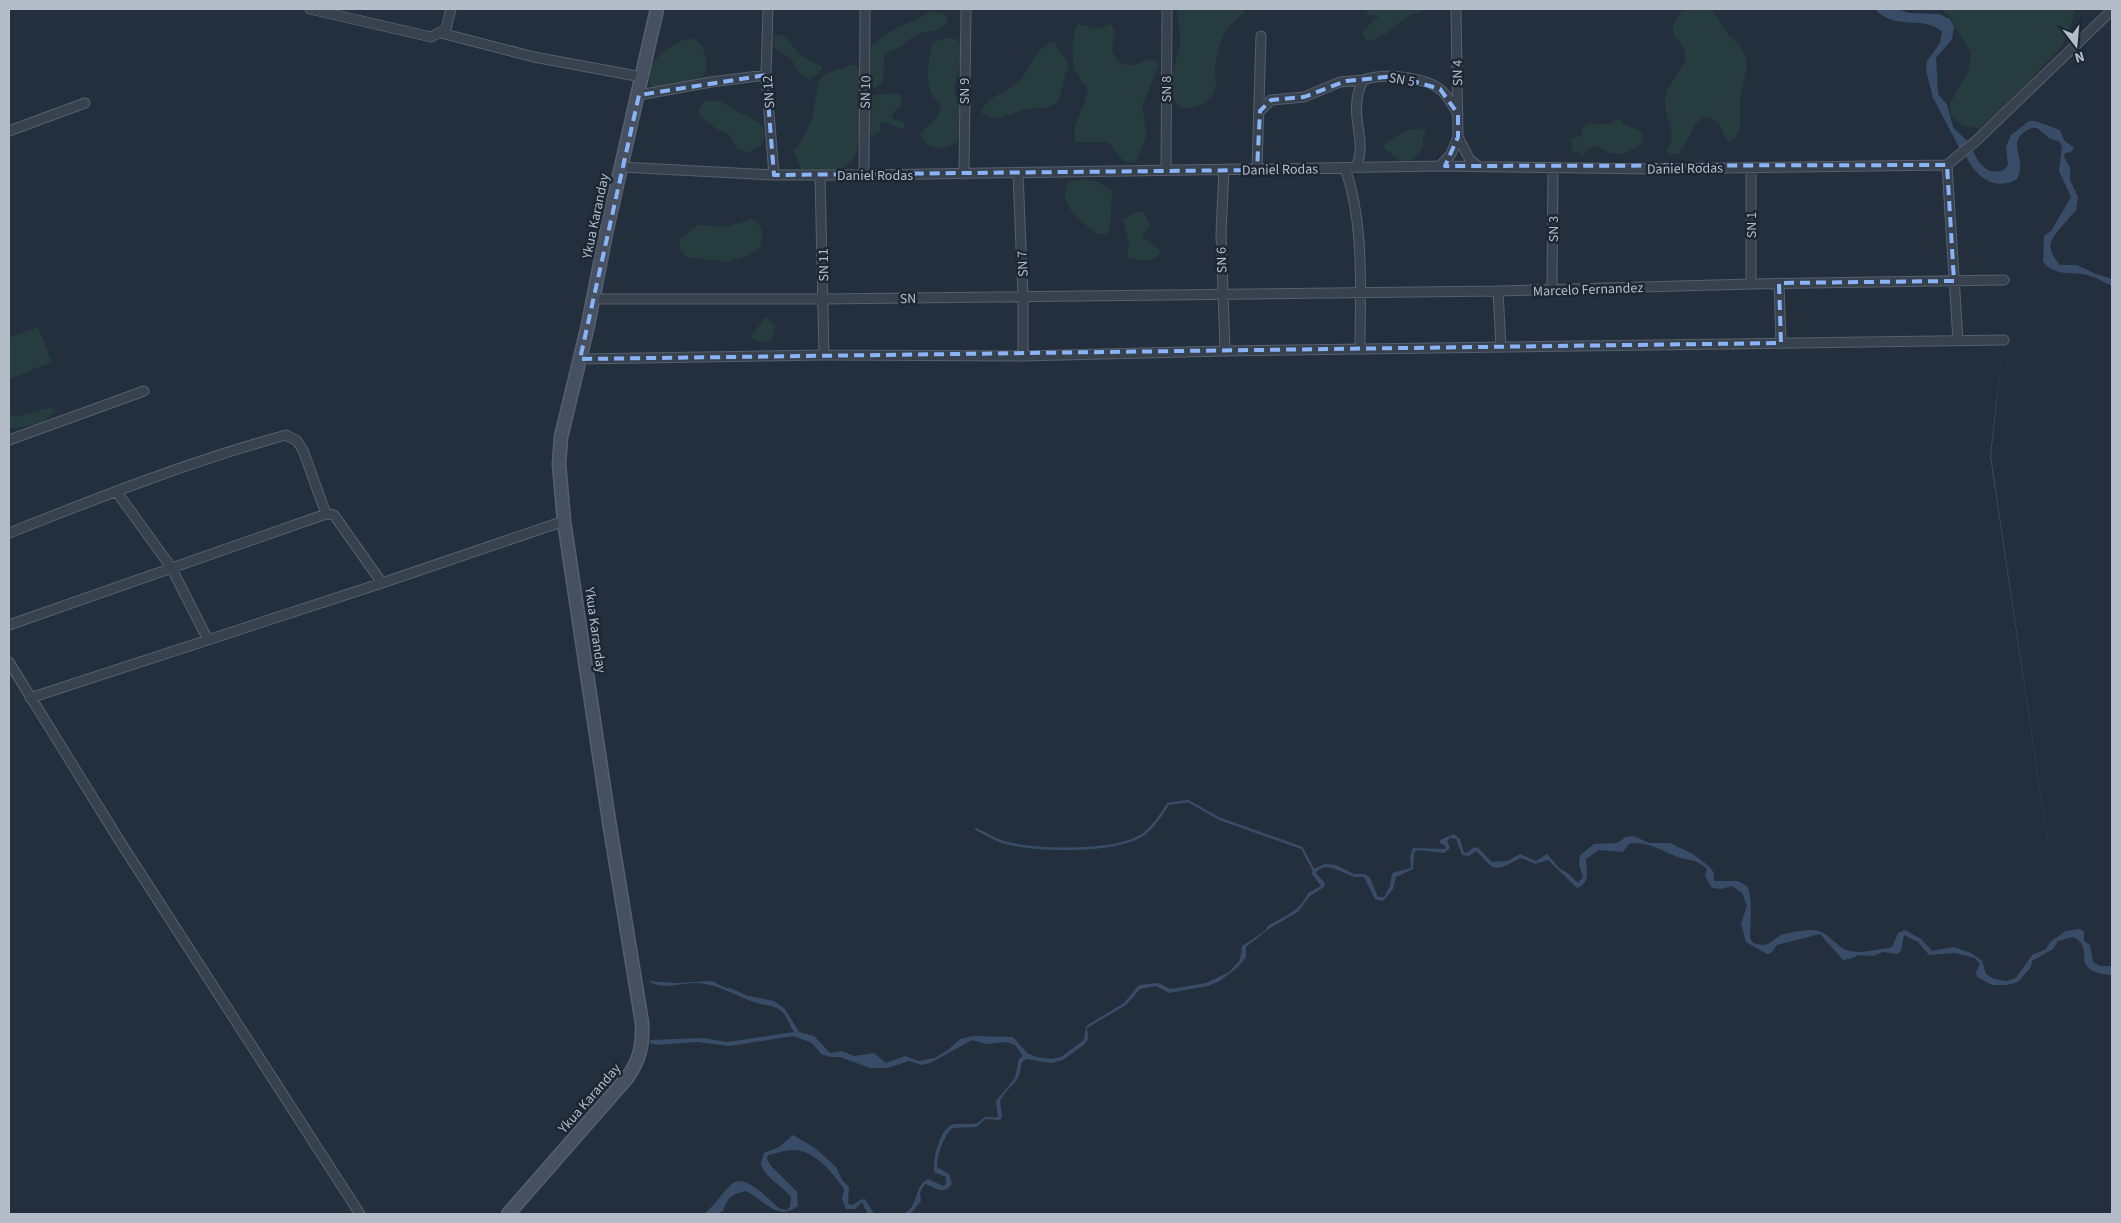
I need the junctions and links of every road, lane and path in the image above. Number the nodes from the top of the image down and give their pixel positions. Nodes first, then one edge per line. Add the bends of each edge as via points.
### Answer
1 (310, 9) edge
2 (451, 9) edge
3 (768, 9) edge
4 (865, 9) edge
5 (966, 9) edge
6 (1166, 9) edge
7 (1456, 9) edge
8 (653, 10) edge
9 (2106, 12) edge
10 (350, 13) edge
11 (441, 33) junction
12 (1261, 36) dead end
13 (766, 75) junction
14 (642, 77) junction
15 (1363, 80) junction
16 (639, 95) junction
17 (85, 103) dead end
18 (1260, 111) junction
19 (1458, 114) junction
20 (9, 131) edge
21 (1458, 137) junction
22 (1943, 165) junction
23 (1440, 166) junction
24 (1478, 166) junction
25 (621, 167) junction
26 (1356, 167) junction
27 (1553, 167) junction
28 (1750, 167) junction
29 (1345, 168) junction
30 (1224, 169) junction
31 (1166, 170) junction
32 (1257, 170) junction
33 (1018, 173) junction
34 (964, 174) junction
35 (774, 175) junction
36 (820, 175) junction
37 (864, 176) junction
38 (2004, 280) dead end
39 (1954, 281) junction
40 (1779, 283) junction
41 (1751, 284) junction
42 (1552, 290) junction
43 (1498, 291) junction
44 (1360, 292) junction
45 (1222, 294) junction
46 (1023, 296) junction
47 (594, 299) junction
48 (824, 299) junction
49 (2004, 340) dead end
50 (1958, 341) junction
51 (1780, 343) junction
52 (1502, 348) junction
53 (1360, 349) junction
54 (1225, 351) junction
55 (824, 356) junction
56 (1023, 356) junction
57 (580, 359) junction
58 (144, 391) dead end
59 (9, 440) edge
60 (116, 491) junction
61 (326, 514) junction
62 (564, 521) junction
63 (9, 532) edge
64 (170, 567) junction
65 (382, 582) junction
66 (9, 625) edge
67 (207, 638) junction
68 (9, 662) edge
69 (30, 698) junction
70 (360, 1214) edge
71 (508, 1214) edge

1 - 10 street
2 - 11 street via 446,28
3 - 13 street, SN 12
4 - 37 street, SN 10
5 - 34 street, SN 9
6 - 31 street, SN 8
7 - 19 street, SN 4
8 - 14 street, Ykua Karanday
9 - 22 street via 1977,140
10 - 11 street via 431,37
11 - 14 street via 534,57
12 - 18 street
13 - 16 street
13 - 35 street, SN 12
14 - 16 street, Ykua Karanday
15 - 18 street, SN 5 via 1340,82 1304,97 1271,100
15 - 19 street, SN 5 via 1396,76 1432,86 1446,94
15 - 26 street via 1356,106 1361,152
16 - 25 street, Ykua Karanday
17 - 20 street
18 - 32 street
19 - 21 street, SN 4
21 - 23 street, SN 4 via 1451,154
21 - 24 street, SN 4 via 1470,160
22 - 28 street, Daniel Rodas
22 - 39 street
23 - 24 street, Daniel Rodas
23 - 26 street, Daniel Rodas
24 - 27 street, Daniel Rodas
25 - 35 street, Daniel Rodas
25 - 47 street, Ykua Karanday
26 - 29 street, Daniel Rodas
27 - 28 street, Daniel Rodas
27 - 42 street, SN 3
28 - 41 street, SN 1
29 - 32 street, Daniel Rodas
29 - 44 street via 1357,216
30 - 31 street, Daniel Rodas
30 - 32 street, Daniel Rodas
30 - 45 street, SN 6 via 1220,233
31 - 33 street, Daniel Rodas
33 - 34 street, Daniel Rodas
33 - 46 street, SN 7
34 - 37 street, Daniel Rodas
35 - 36 street, Daniel Rodas
36 - 37 street, Daniel Rodas
36 - 48 street, SN 11
38 - 39 street, Marcelo Fernandez
39 - 40 street, Marcelo Fernandez
39 - 50 street
40 - 41 street, Marcelo Fernandez
40 - 51 street
41 - 42 street, Marcelo Fernandez
42 - 43 street, Marcelo Fernandez
43 - 44 street, Marcelo Fernandez
43 - 52 street
44 - 45 street, Marcelo Fernandez
44 - 53 street
45 - 46 street, SN
45 - 54 street, SN 6
46 - 48 street, SN
46 - 56 street, SN 7
47 - 48 street, SN
47 - 57 street, Ykua Karanday
48 - 55 street, SN 11
49 - 50 street
50 - 51 street
51 - 52 street
52 - 53 street
53 - 54 street
54 - 56 street
55 - 56 street
55 - 57 street
57 - 62 street, Ykua Karanday via 560,448
58 - 59 street
60 - 61 street via 222,453 286,435 297,441 303,450
60 - 63 street
60 - 64 street
61 - 64 street
61 - 65 street via 334,515
62 - 65 street
62 - 71 street, Ykua Karanday via 643,1042 638,1060 627,1078
64 - 66 street
64 - 67 street
65 - 67 street
67 - 69 street
68 - 69 street
69 - 70 street

